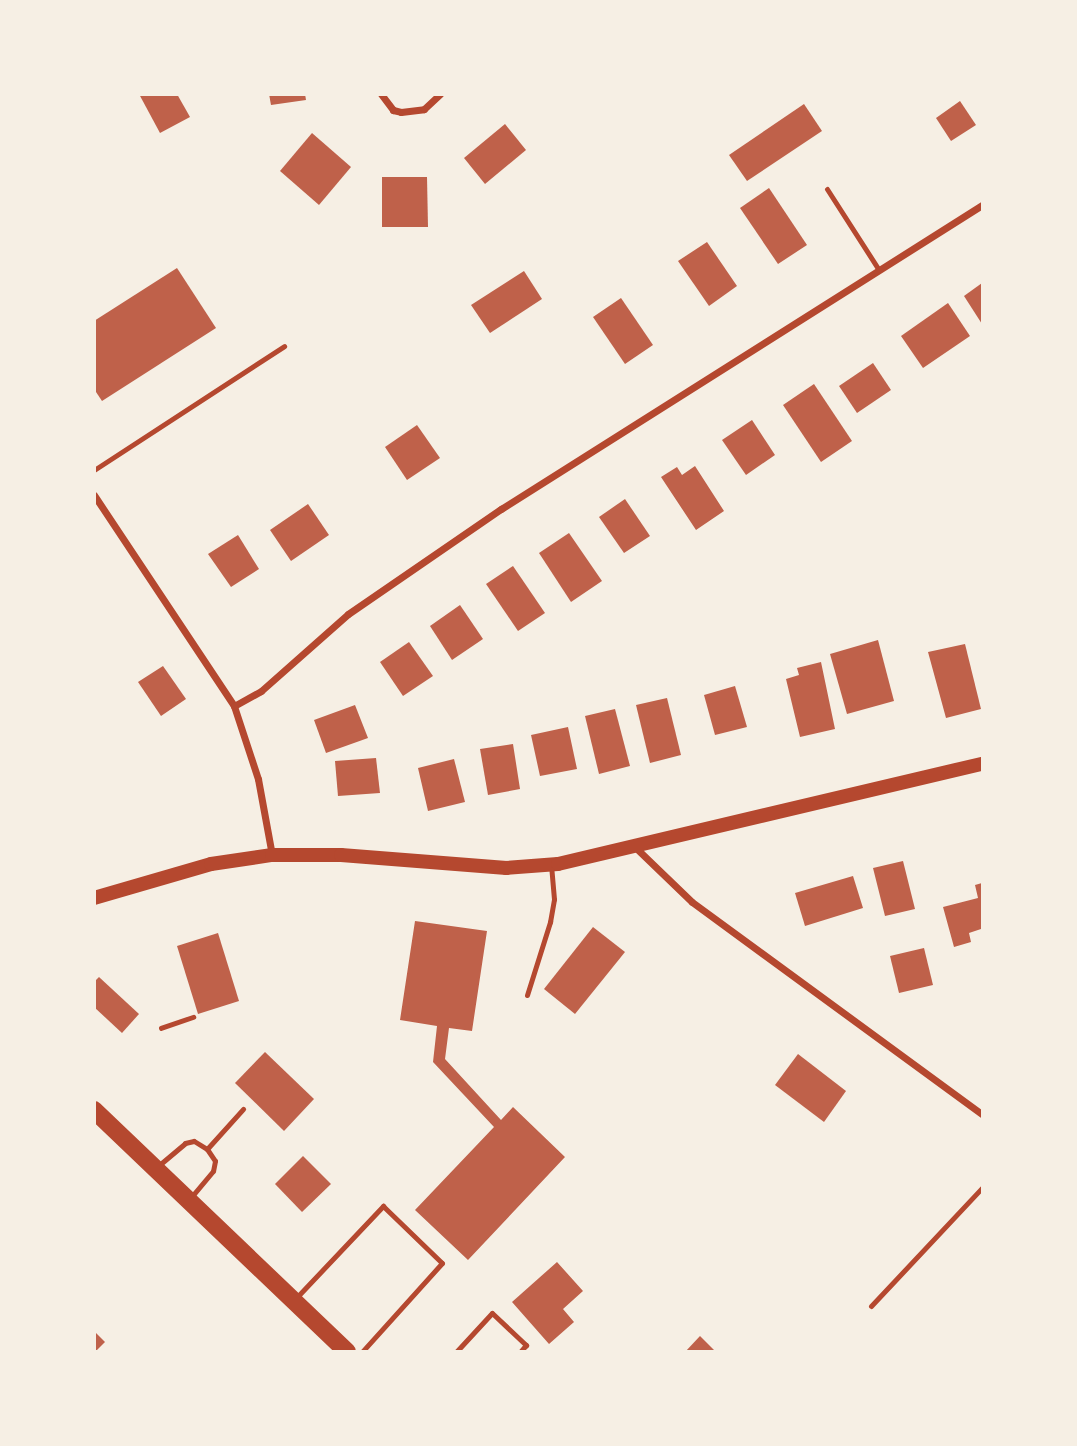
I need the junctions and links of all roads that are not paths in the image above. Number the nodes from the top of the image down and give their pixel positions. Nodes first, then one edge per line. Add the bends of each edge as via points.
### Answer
1 (381, 94) edge
2 (440, 94) edge
3 (827, 189) dead end
4 (982, 205) edge
5 (879, 270) junction
6 (284, 346) dead end
7 (94, 470) edge
8 (94, 495) edge
9 (234, 706) junction
10 (982, 764) edge
11 (637, 849) junction
12 (272, 855) junction
13 (551, 865) junction
14 (94, 898) edge
15 (527, 995) dead end
16 (243, 1109) dead end
17 (96, 1114) edge
18 (982, 1114) edge
19 (207, 1149) junction
20 (156, 1168) junction
21 (982, 1188) edge
22 (188, 1200) junction
23 (294, 1300) junction
24 (871, 1306) dead end
25 (347, 1352) edge
26 (362, 1352) edge
27 (456, 1352) edge
28 (520, 1352) edge

1 - 2 street via 401,113 425,109
3 - 5 lane
4 - 5 street
5 - 9 street via 501,509 348,614 261,691
6 - 7 lane
8 - 9 street
9 - 12 street via 258,779
10 - 11 main road
11 - 13 main road
11 - 18 street via 692,902
12 - 13 main road via 341,855 506,868
12 - 14 main road via 211,864
13 - 15 lane via 554,899
16 - 19 lane
17 - 20 main road
19 - 20 lane via 194,1141 185,1143
19 - 22 lane via 215,1161 213,1171
20 - 22 main road
21 - 24 lane
22 - 23 main road
23 - 25 main road
23 - 26 lane via 383,1206 442,1263
27 - 28 lane via 492,1313 526,1345

